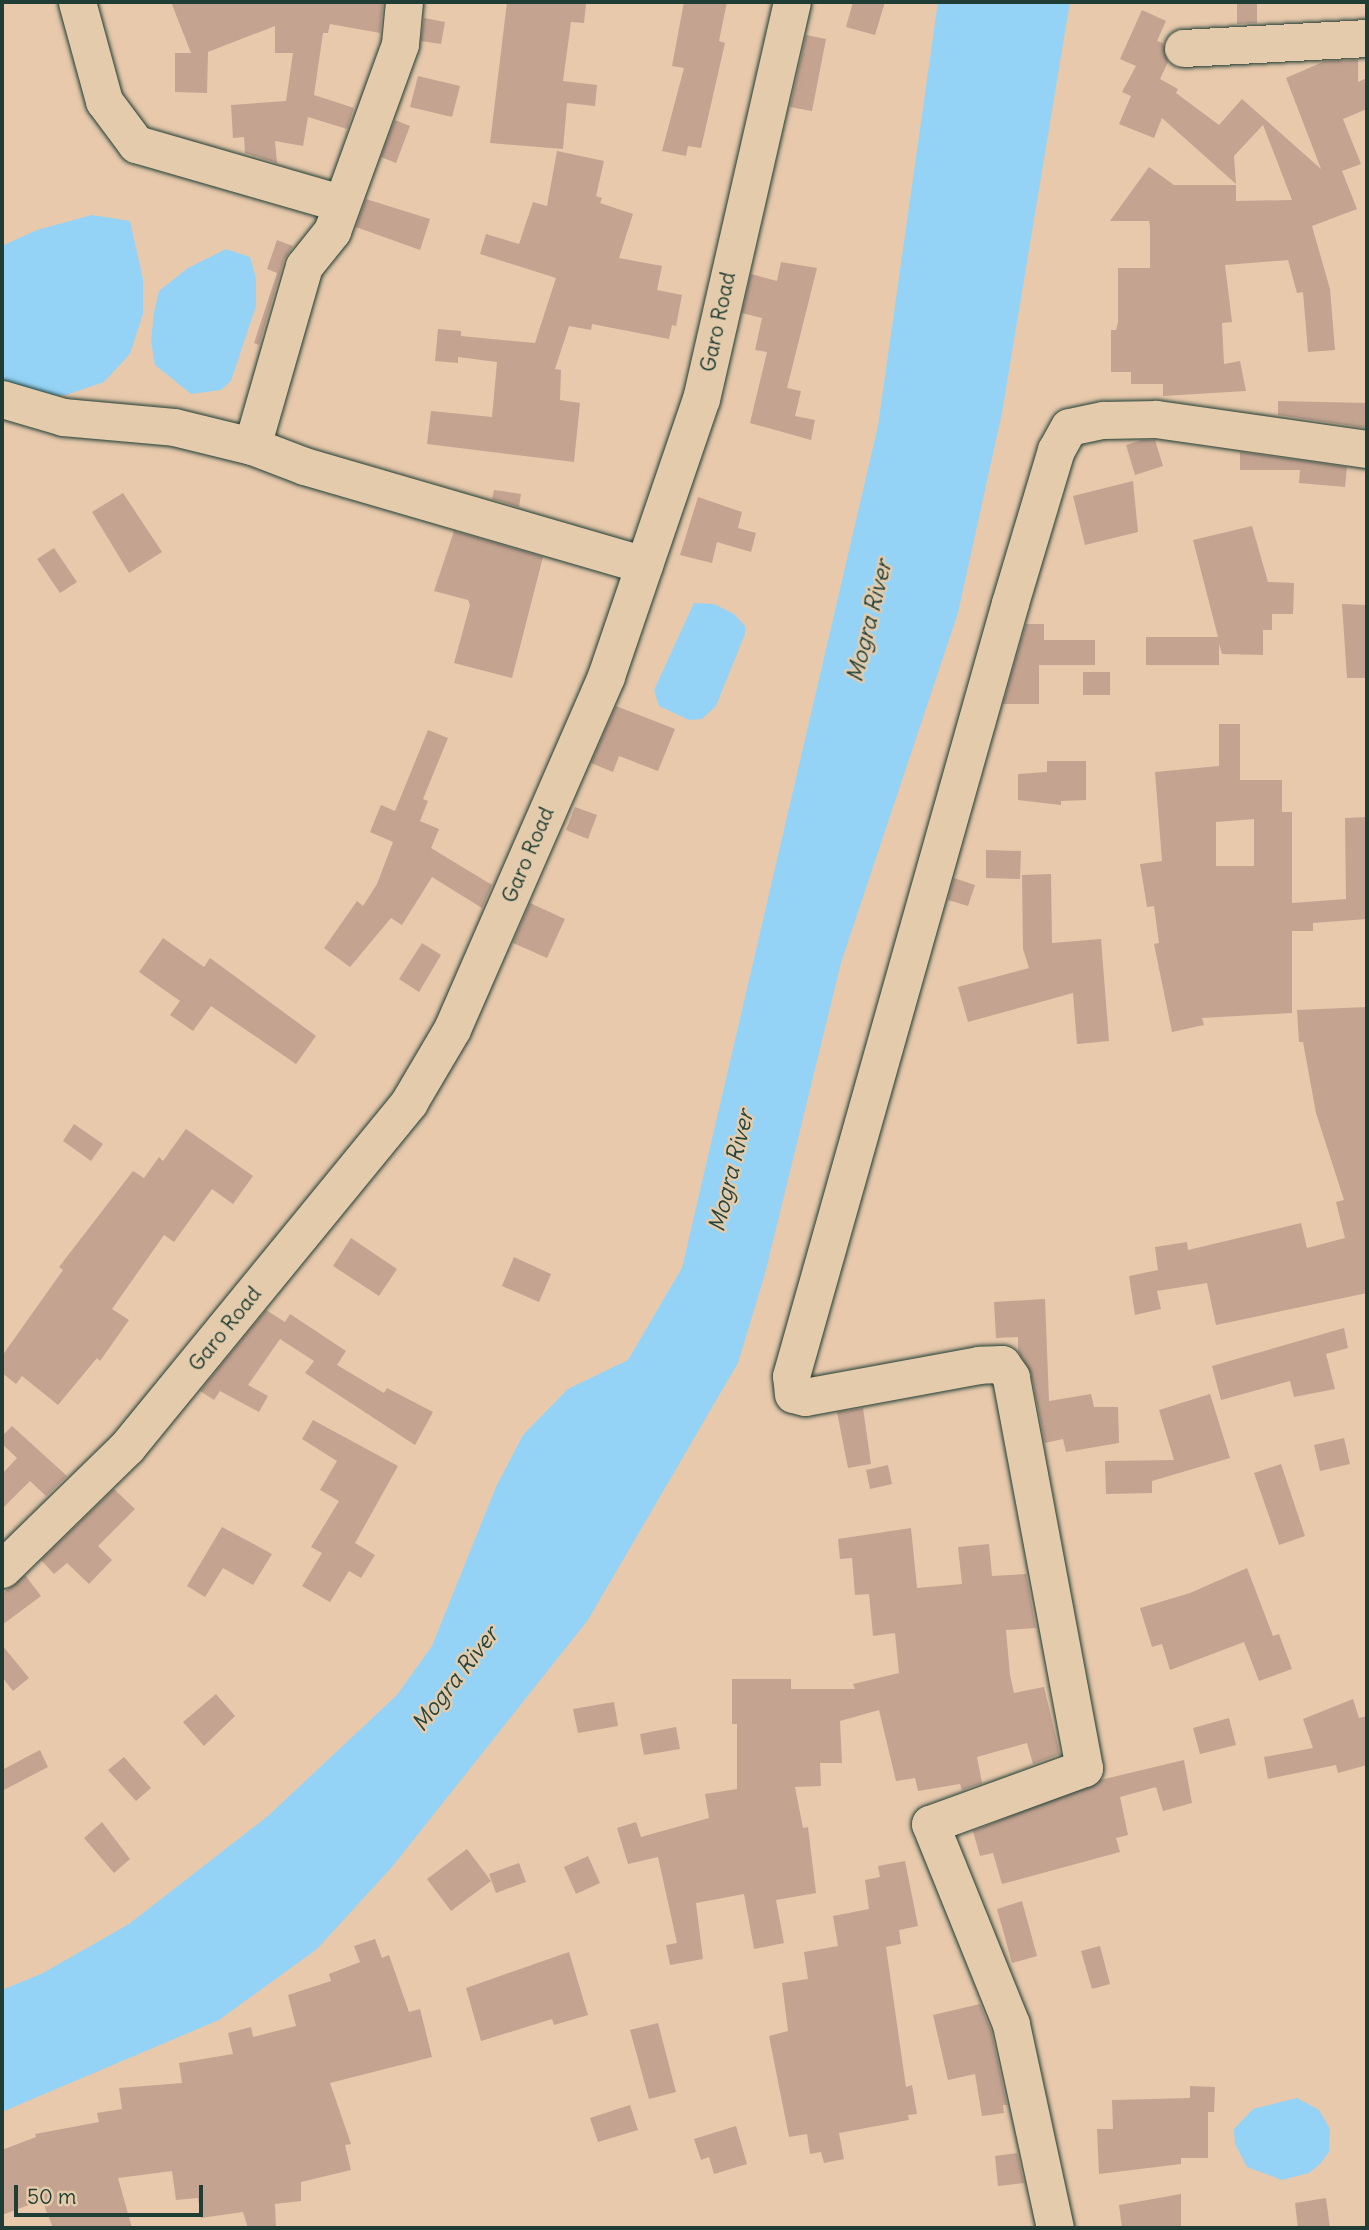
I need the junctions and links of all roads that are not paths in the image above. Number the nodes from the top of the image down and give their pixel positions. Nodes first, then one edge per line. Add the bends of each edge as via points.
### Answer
1 (77, 2) edge
2 (404, 2) edge
3 (792, 2) edge
4 (1367, 38) edge
5 (1183, 48) dead end
6 (341, 203) junction
7 (2, 399) edge
8 (252, 446) junction
9 (1367, 449) edge
10 (644, 565) junction
11 (2, 1570) edge
12 (1055, 2228) edge

1 - 6 street via 104,101 136,144
2 - 6 street via 400,44
3 - 10 street, Garo Road via 701,399
4 - 5 street
6 - 8 street via 332,231 304,266
7 - 8 street via 63,417 174,427
8 - 10 street via 304,466
9 - 12 street via 1156,419 1103,420 1069,427 1056,450 1010,603 791,1376 793,1394 805,1397 979,1365 1002,1364 1012,1377 1084,1768 930,1824 1011,2024
10 - 11 street, Garo Road via 606,676 453,1029 409,1102 127,1447

